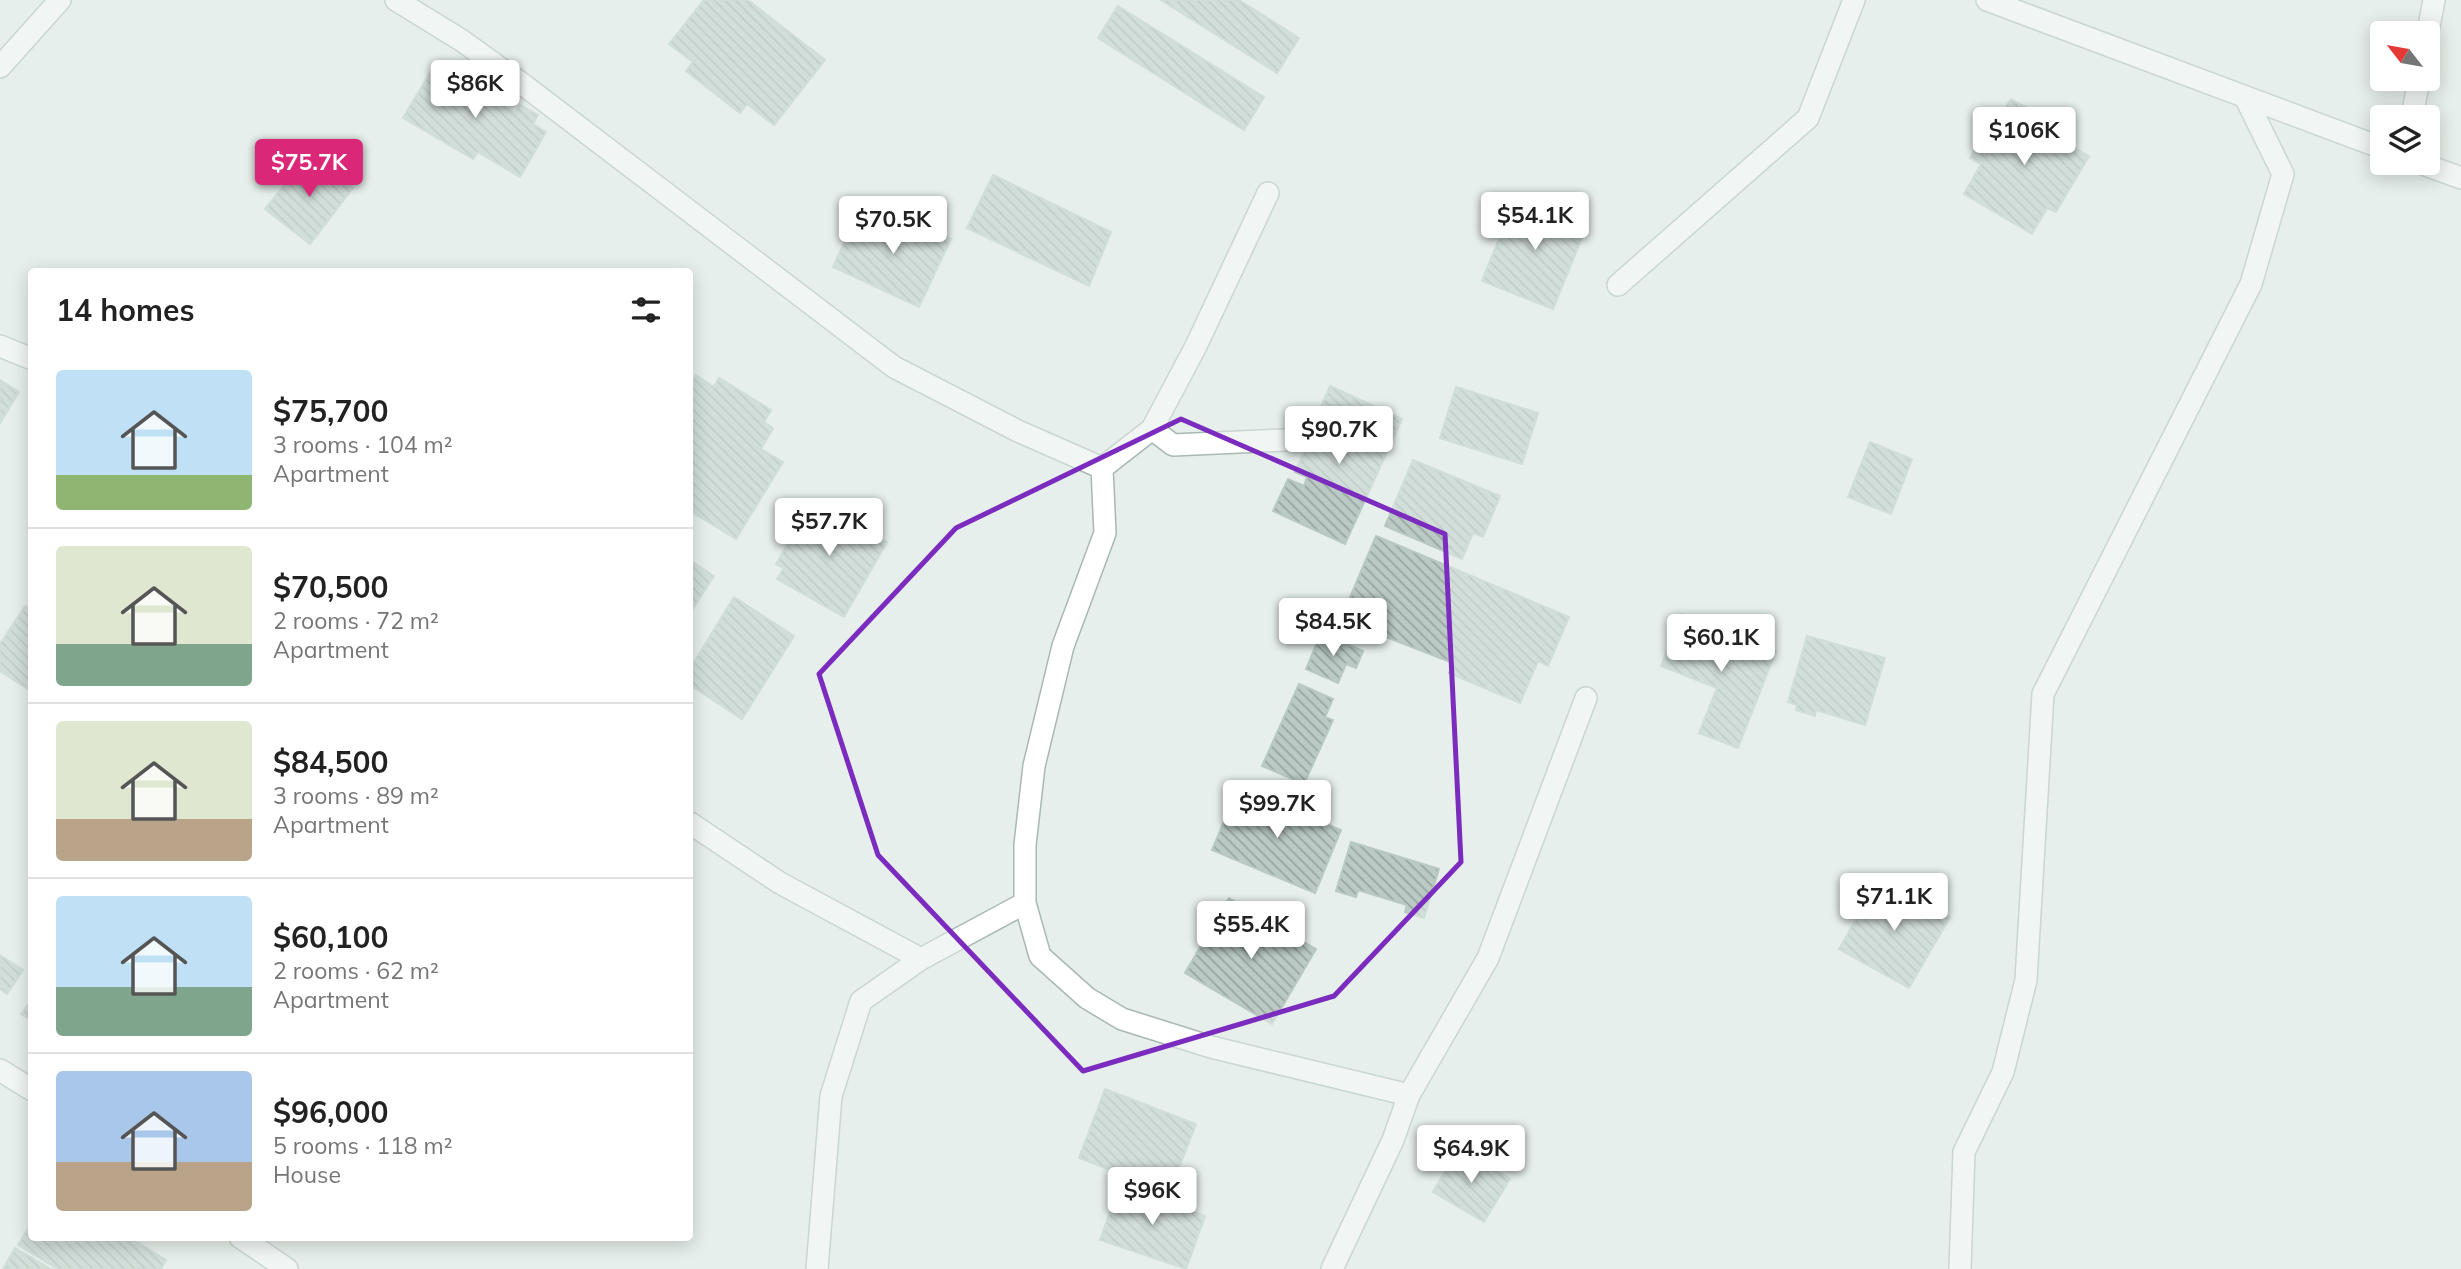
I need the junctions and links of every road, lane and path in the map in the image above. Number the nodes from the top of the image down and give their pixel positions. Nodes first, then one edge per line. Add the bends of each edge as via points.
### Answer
1 (60, 0) edge
2 (396, 0) edge
3 (1854, 0) edge
4 (1987, 0) edge
5 (2434, 0) edge
6 (2430, 21) edge
7 (0, 67) edge
8 (2245, 97) junction
9 (2370, 144) edge
10 (2440, 170) edge
11 (2461, 178) edge
12 (1268, 193) dead end
13 (1618, 285) dead end
14 (0, 346) edge
15 (28, 357) edge
16 (1152, 429) junction
17 (1284, 440) dead end
18 (1102, 468) junction
19 (1586, 698) dead end
20 (693, 824) edge
21 (1025, 904) junction
22 (921, 959) junction
23 (0, 1070) edge
24 (28, 1088) edge
25 (1409, 1095) junction
26 (246, 1241) edge
27 (287, 1269) edge
28 (817, 1269) edge
29 (1332, 1269) edge
30 (1960, 1269) edge

1 - 7 street
2 - 18 street via 524,86 894,367
3 - 13 street via 1808,118
4 - 8 street
5 - 6 street
8 - 9 street
8 - 30 street via 2283,174 2251,284 2043,694 2026,981 2003,1072 1964,1152
10 - 11 street
12 - 16 street
14 - 15 street
16 - 17 street via 1173,445
16 - 18 street
18 - 21 street via 1105,533 1063,646 1034,766 1025,845
19 - 25 street via 1488,958
20 - 22 street via 780,883
21 - 22 street
21 - 25 street via 1040,956 1087,998 1122,1019 1224,1050
22 - 28 street via 861,1001 831,1096
23 - 24 street
25 - 29 street
26 - 27 street

